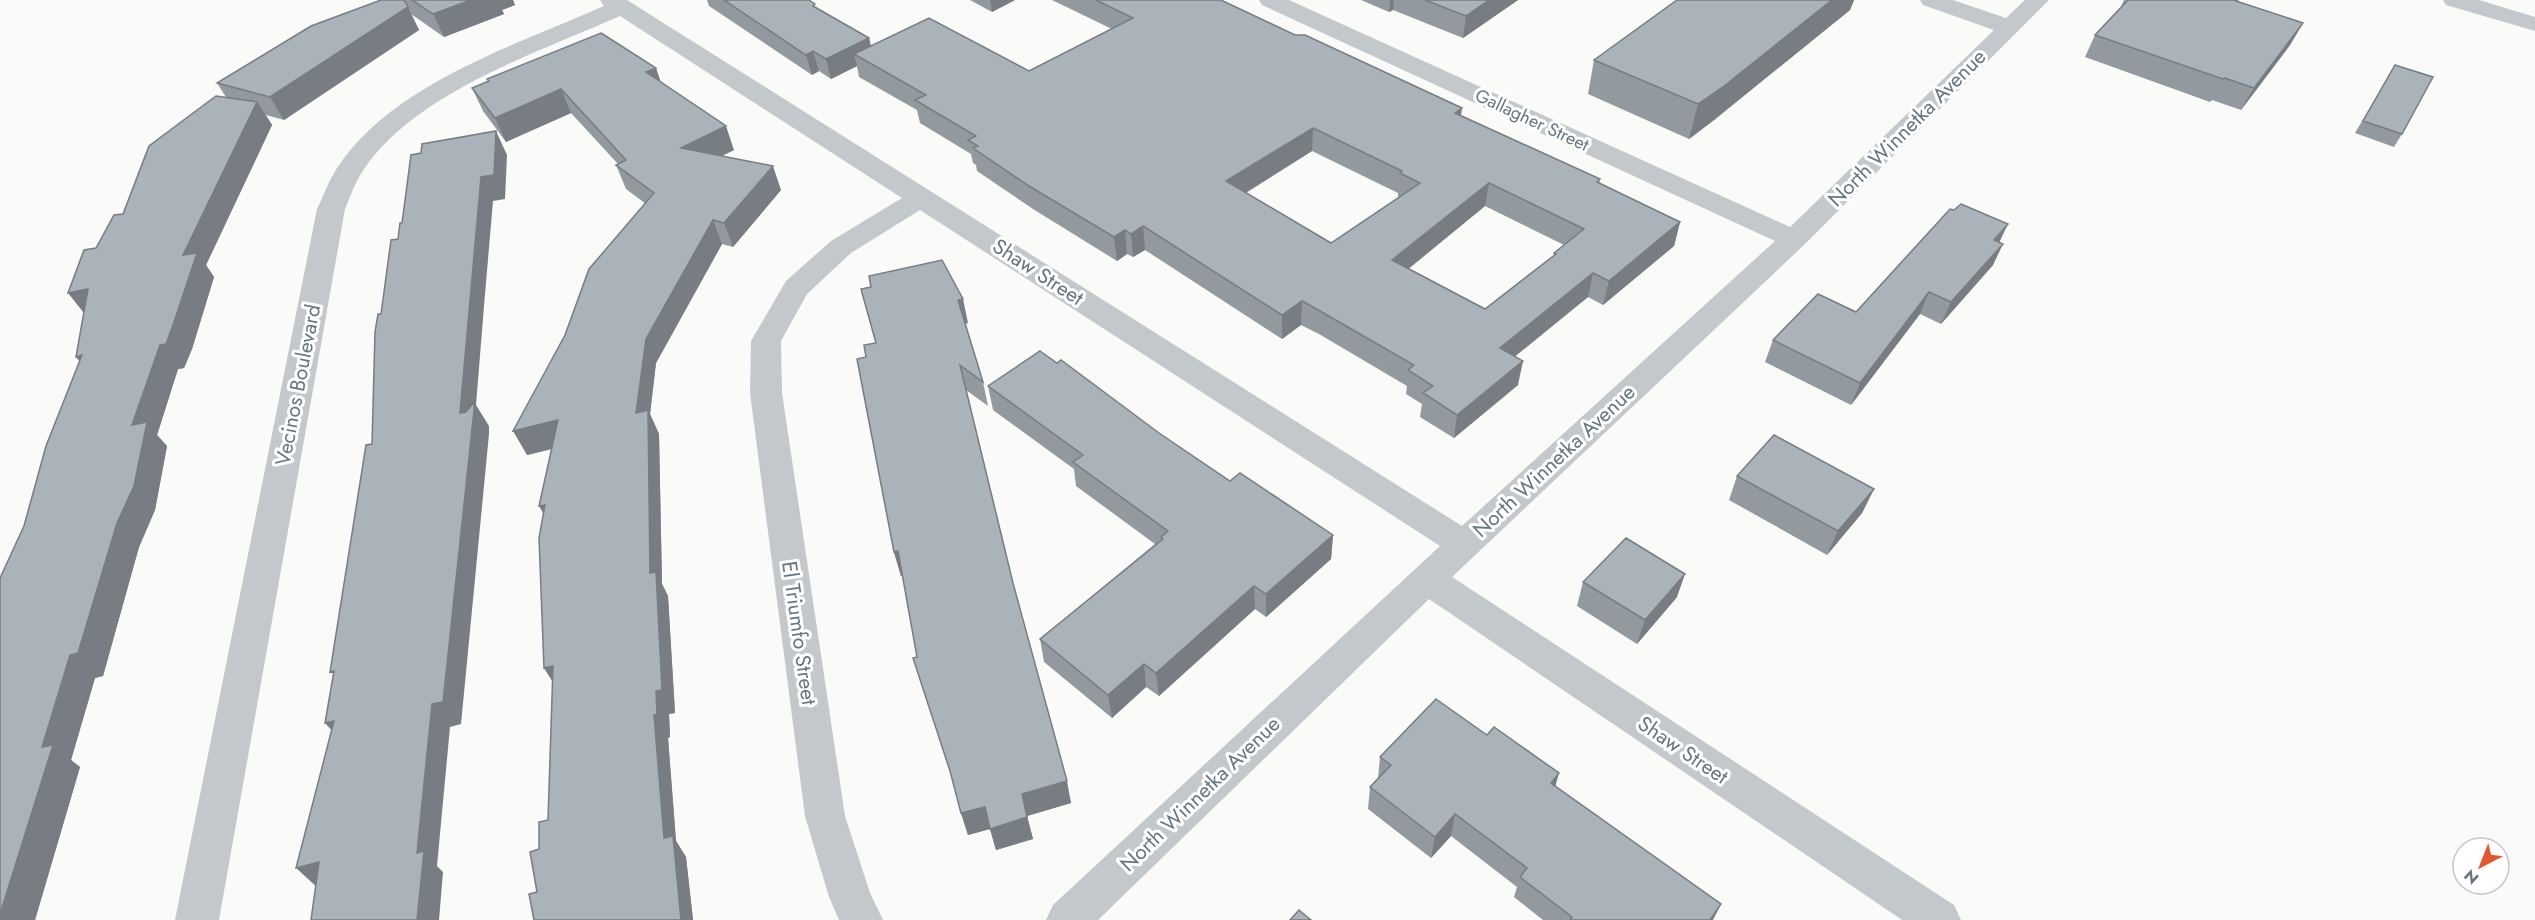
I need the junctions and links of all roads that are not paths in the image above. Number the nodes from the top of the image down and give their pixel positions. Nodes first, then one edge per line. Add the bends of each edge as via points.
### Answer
1 (1270, 0) edge
2 (1931, 0) edge
3 (2038, 0) edge
4 (2454, 0) edge
5 (616, 3) edge
6 (2535, 24) edge
7 (2009, 27) junction
8 (921, 198) junction
9 (1794, 239) junction
10 (1464, 544) junction
11 (1427, 579) junction
12 (197, 920) edge
13 (861, 920) edge
14 (1068, 920) edge
15 (1939, 920) edge

1 - 9 street, Gallagher Street
2 - 7 street
3 - 7 street, North Winnetka Avenue
4 - 6 street
5 - 8 street, Shaw Street
5 - 12 street, Vecinos Boulevard via 424,99 382,131 349,170 331,209
7 - 9 street, North Winnetka Avenue
8 - 10 street, Shaw Street
8 - 13 street, El Triumfo Street via 841,247 796,288 766,341 766,393 825,816
9 - 10 street, North Winnetka Avenue
10 - 11 street, North Winnetka Avenue
11 - 14 street, North Winnetka Avenue
11 - 15 street, Shaw Street

